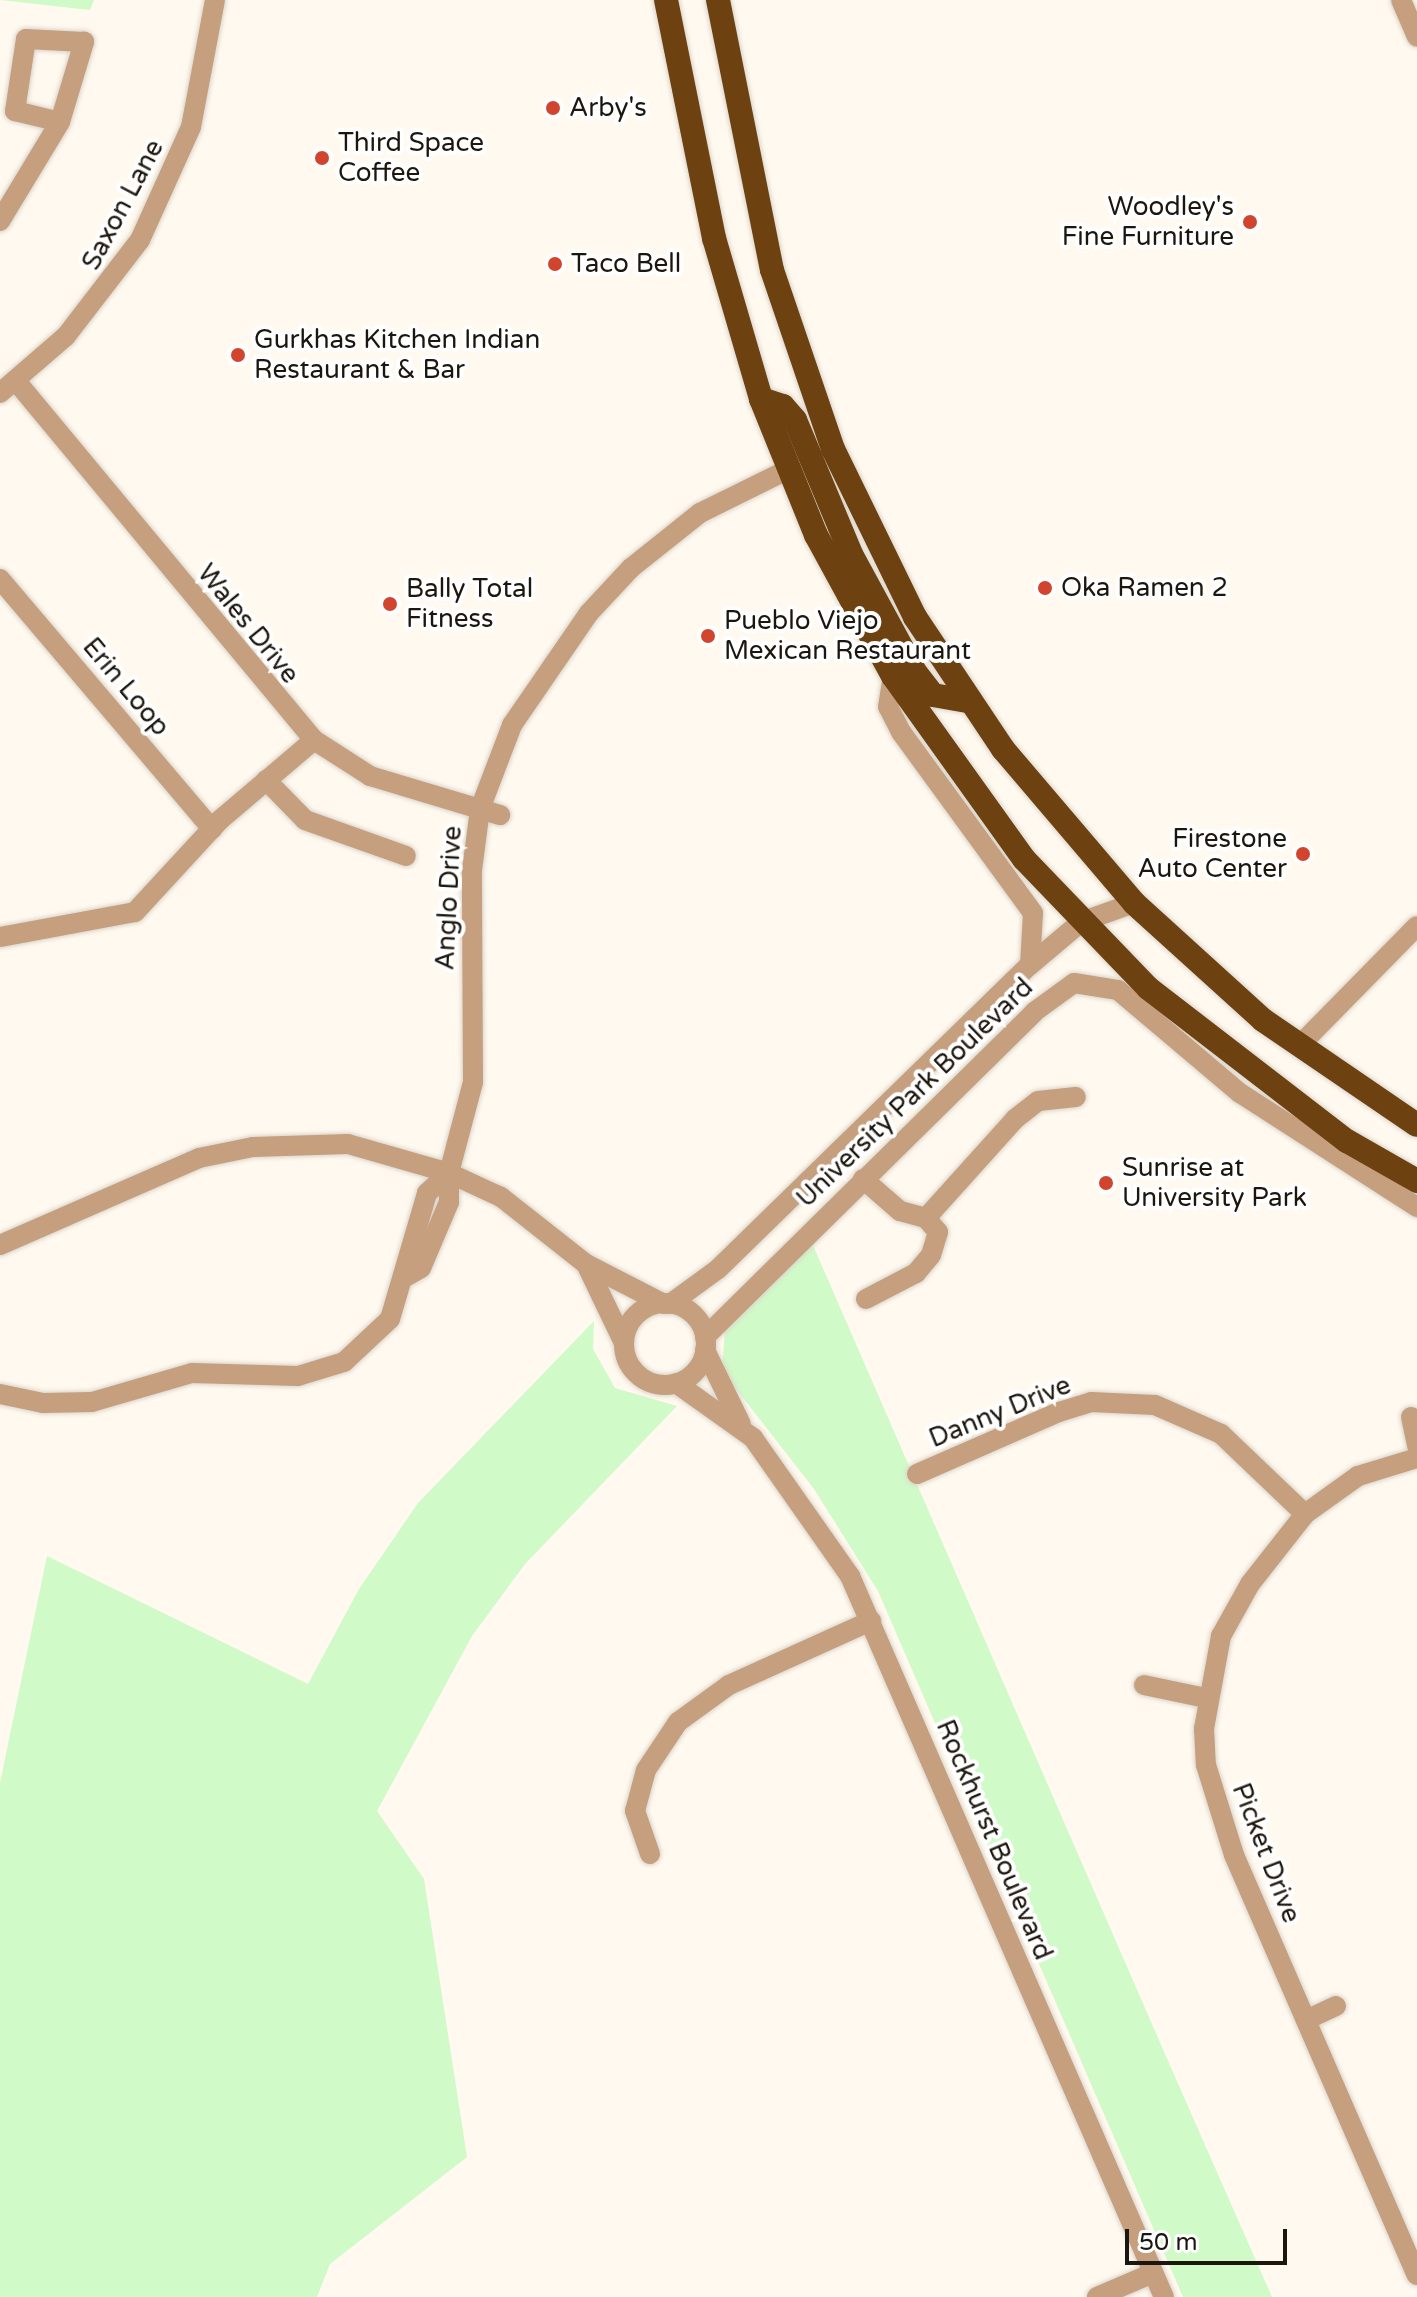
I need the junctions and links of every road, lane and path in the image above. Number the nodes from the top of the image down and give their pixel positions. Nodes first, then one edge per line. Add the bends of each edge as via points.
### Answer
1 (215, 0) edge
2 (666, 0) edge
3 (718, 0) edge
4 (1401, 0) edge
5 (1417, 37) edge
6 (60, 122) junction
7 (0, 221) edge
8 (8, 387) edge
9 (761, 399) junction
10 (789, 469) junction
11 (0, 579) edge
12 (893, 676) junction
13 (968, 701) junction
14 (314, 740) junction
15 (266, 780) junction
16 (480, 809) junction
17 (500, 815) dead end
18 (212, 829) junction
19 (406, 856) dead end
20 (1134, 903) junction
21 (1081, 922) junction
22 (1417, 926) edge
23 (0, 937) edge
24 (1030, 965) junction
25 (1299, 1046) junction
26 (1076, 1097) dead end
27 (1417, 1125) edge
28 (449, 1173) junction
29 (863, 1179) junction
30 (1417, 1181) edge
31 (1417, 1207) edge
32 (926, 1218) junction
33 (0, 1245) edge
34 (586, 1264) junction
35 (866, 1299) dead end
36 (667, 1304) junction
37 (623, 1341) junction
38 (705, 1344) junction
39 (676, 1383) junction
40 (0, 1394) edge
41 (1411, 1417) dead end
42 (741, 1424) junction
43 (1417, 1446) edge
44 (1417, 1458) edge
45 (917, 1474) dead end
46 (1305, 1514) junction
47 (871, 1621) junction
48 (1144, 1685) dead end
49 (1206, 1698) junction
50 (650, 1854) dead end
51 (1336, 2006) dead end
52 (1306, 2020) junction
53 (1153, 2273) junction
54 (1417, 2275) edge
55 (1097, 2297) edge
56 (1164, 2297) edge

1 - 8 street, Saxon Lane via 191,127 154,213 108,289
2 - 9 highway via 714,238
3 - 13 highway via 772,270 833,449 915,617
4 - 5 street
6 - 6 street via 84,42 26,39 15,111
6 - 7 street
8 - 14 street, Wales Drive
9 - 10 highway
9 - 13 highway via 783,406 795,420 852,556 915,672 933,695
10 - 12 highway via 816,535
10 - 16 street, Anglo Drive via 700,513 607,592 512,725
11 - 18 street, Erin Loop
12 - 21 highway via 959,775
12 - 24 street, University Park Boulevard via 888,707 901,732 1033,913
13 - 20 highway via 1085,852
14 - 15 street
14 - 16 street, Wales Drive via 370,776
15 - 18 street
15 - 19 street via 305,820
16 - 17 street, Wales Drive
16 - 28 street, Anglo Drive via 472,870 473,1082
18 - 23 street via 135,912
20 - 21 street, University Park Boulevard
20 - 25 highway
21 - 24 street, University Park Boulevard
21 - 30 highway via 1244,1066
22 - 25 street
24 - 36 street, University Park Boulevard via 718,1269
25 - 27 highway
26 - 32 street via 1038,1101 1015,1119
28 - 33 street via 348,1144 253,1147 149,1174
28 - 34 street via 550,1229
28 - 40 street via 427,1193 403,1263 407,1276 375,1340 325,1371 192,1373 66,1404
29 - 31 street, University Park Boulevard via 1051,997 1097,982 1118,990 1321,1151
29 - 32 street via 900,1211
29 - 38 street, University Park Boulevard
32 - 35 street via 938,1232 931,1255 916,1273
34 - 36 street
34 - 37 street
36 - 37 street via 634,1317
36 - 38 street via 693,1314
37 - 39 street via 641,1378
38 - 39 street via 693,1374
38 - 42 street, Rockhurst Boulevard
39 - 42 street, Rockhurst Boulevard
41 - 43 street
42 - 47 street, Rockhurst Boulevard via 809,1508
44 - 46 street, Picket Drive via 1358,1476
45 - 46 street, Danny Drive via 1070,1409 1155,1405 1221,1434
46 - 49 street, Picket Drive via 1234,1609
47 - 50 street via 729,1685 678,1722 646,1770 635,1811
47 - 53 street, Rockhurst Boulevard
48 - 49 street
49 - 52 street, Picket Drive via 1206,1765 1222,1823
51 - 52 street
52 - 54 street, Picket Drive
53 - 55 street
53 - 56 street, Rockhurst Boulevard

